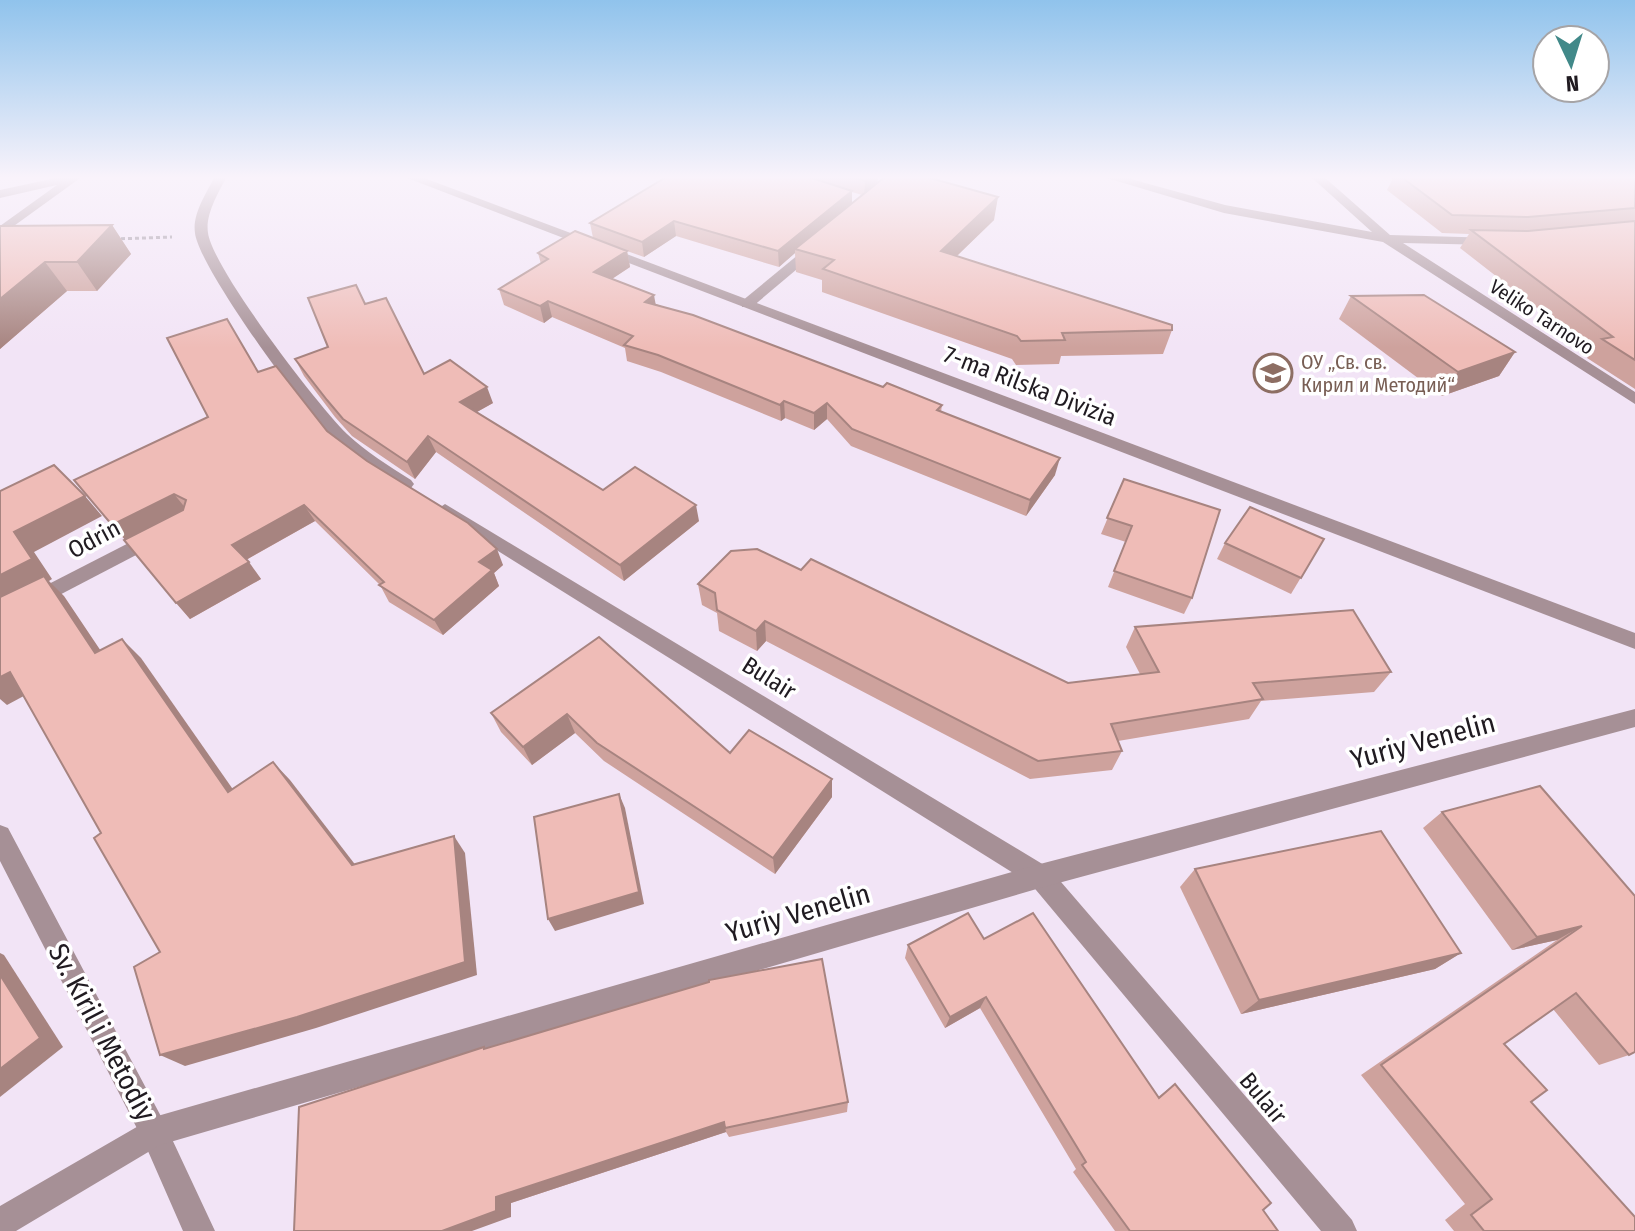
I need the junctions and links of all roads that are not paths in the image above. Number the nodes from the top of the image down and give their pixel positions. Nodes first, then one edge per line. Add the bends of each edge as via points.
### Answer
1 (202, 233) edge
2 (560, 233) edge
3 (1357, 233) edge
4 (1381, 233) edge
5 (831, 234) edge
6 (1387, 239) junction
7 (1503, 241) edge
8 (747, 304) junction
9 (1635, 399) edge
10 (174, 526) edge
11 (0, 618) edge
12 (1635, 641) edge
13 (1635, 718) edge
14 (0, 836) edge
15 (1040, 876) junction
16 (154, 1132) junction
17 (0, 1223) edge
18 (199, 1231) edge
19 (1341, 1231) edge

1 - 15 street, Bulair via 218,268 303,396 338,436 383,471
2 - 8 street, 7-ma Rilska Divizia
3 - 6 street
4 - 6 street, Veliko Tarnovo
5 - 8 street
6 - 7 street
6 - 9 street, Veliko Tarnovo
8 - 12 street, 7-ma Rilska Divizia
10 - 11 street, Odrin
13 - 15 street, Yuriy Venelin
14 - 16 street, Sv. Kiril i Metodiy
15 - 16 street, Yuriy Venelin
15 - 19 street, Bulair
16 - 17 street, Yuriy Venelin
16 - 18 street, Sv. Kiril i Metodiy

